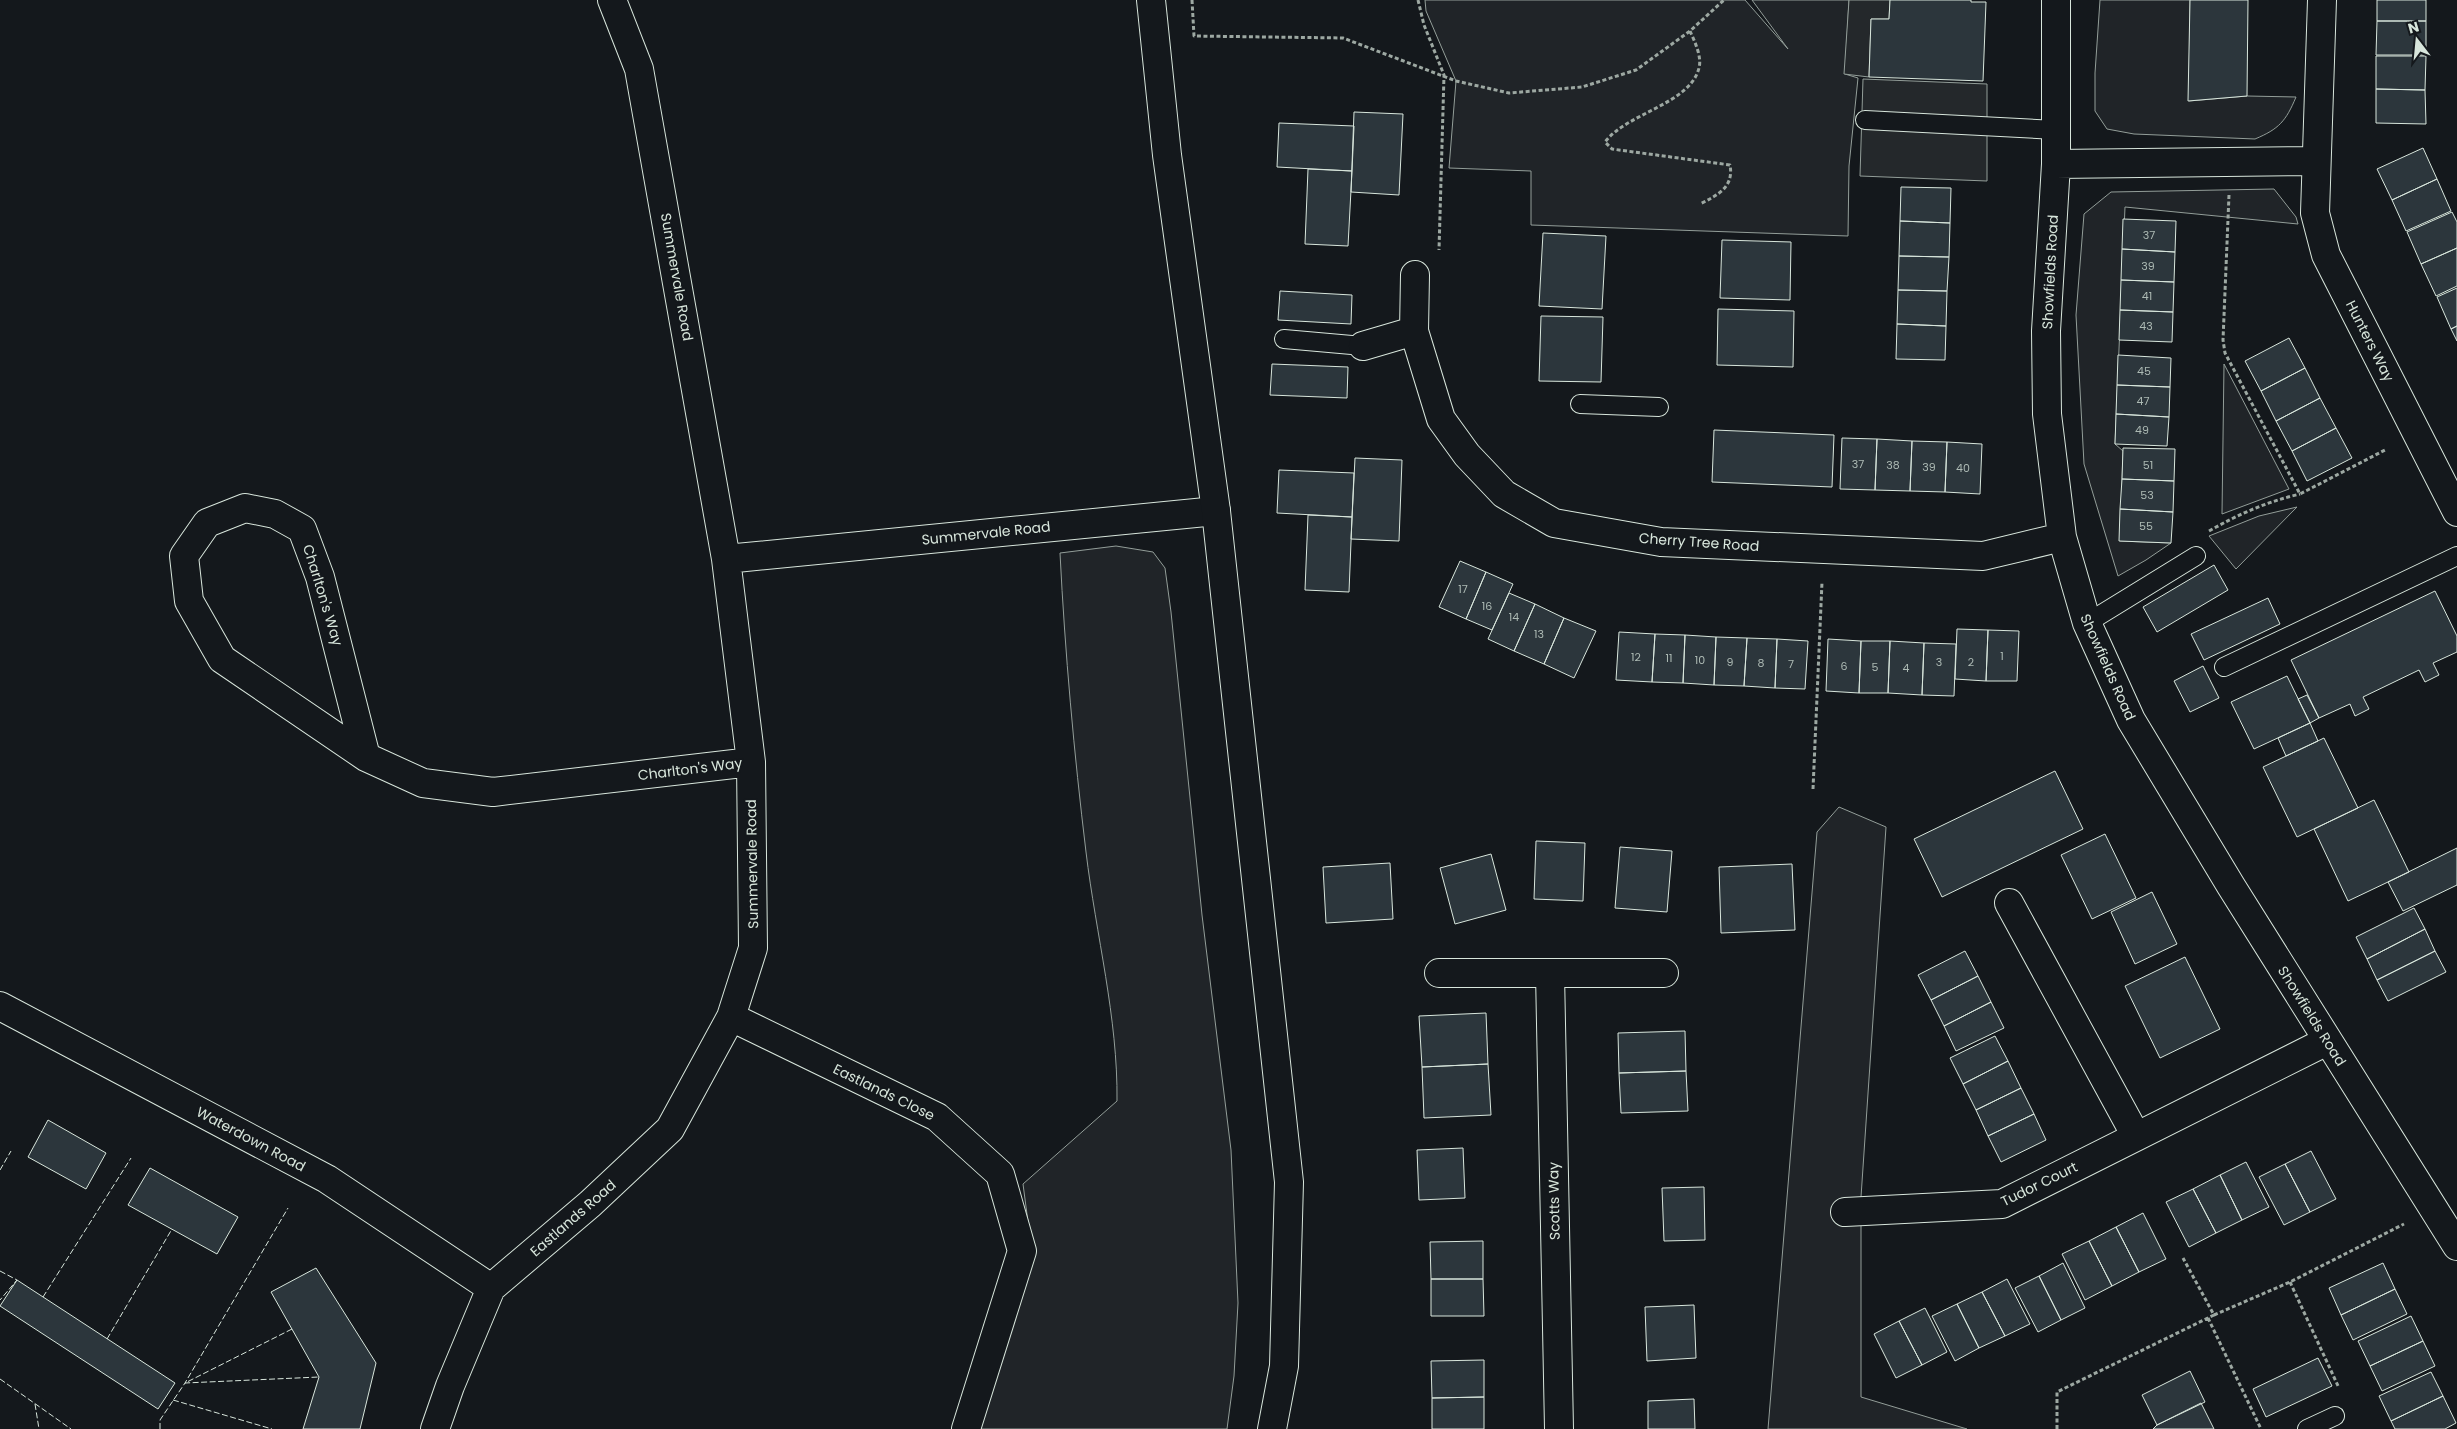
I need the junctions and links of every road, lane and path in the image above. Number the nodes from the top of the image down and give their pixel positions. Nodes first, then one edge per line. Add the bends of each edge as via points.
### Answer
1 (612, 0) edge
2 (1151, 0) edge
3 (1192, 0) edge
4 (1418, 0) edge
5 (1724, 0) edge
6 (2056, 0) edge
7 (2322, 0) edge
8 (1690, 31) junction
9 (1444, 75) junction
10 (1865, 120) dead end
11 (2056, 130) junction
12 (2316, 161) junction
13 (2230, 162) junction
14 (2056, 164) junction
15 (1700, 204) dead end
16 (1415, 275) joint
17 (1414, 331) junction
18 (1284, 339) dead end
19 (1363, 346) joint
20 (1580, 404) dead end
21 (1658, 407) dead end
22 (2418, 432) junction
23 (2300, 494) junction
24 (1216, 511) junction
25 (2457, 512) edge
26 (2062, 537) junction
27 (1824, 550) junction
28 (2196, 556) joint
29 (2457, 556) edge
30 (726, 559) junction
31 (2086, 622) junction
32 (2224, 667) dead end
33 (366, 757) junction
34 (751, 762) junction
35 (1813, 789) dead end
36 (2009, 903) dead end
37 (1439, 973) dead end
38 (1550, 973) junction
39 (1664, 973) dead end
40 (0, 1006) edge
41 (731, 1017) junction
42 (2327, 1041) junction
43 (2136, 1136) junction
44 (2433, 1209) junction
45 (1845, 1212) dead end
46 (2457, 1246) edge
47 (2183, 1258) dead end
48 (2290, 1282) junction
49 (492, 1288) junction
50 (2214, 1315) junction
51 (2208, 1318) junction
52 (2343, 1394) dead end
53 (2335, 1416) dead end
54 (435, 1429) edge
55 (966, 1429) edge
56 (1272, 1429) edge
57 (1559, 1429) edge
58 (2057, 1429) edge
59 (2261, 1429) edge
60 (2307, 1429) edge

1 - 30 main road, Summervale Road via 639,69
2 - 24 main road via 1166,155
3 - 9 path via 1194,36 1343,38
4 - 9 path via 1424,25
5 - 8 path
6 - 11 main road, Showfields Road
7 - 12 main road, Hunters Way
8 - 9 path via 1636,70 1582,87 1509,93
8 - 15 path via 1698,50 1700,67 1690,85 1660,106 1613,131 1605,142 1612,149 1730,165 1732,176 1728,185 1717,196
9 - 16 path via 1438,260
10 - 11 lane
11 - 14 main road, Showfields Road
12 - 13 main road
12 - 22 main road, Hunters Way via 2315,213 2326,256
13 - 14 main road
13 - 23 path via 2225,352
14 - 26 main road, Showfields Road via 2046,340 2047,414
16 - 17 main road, Cherry Tree Road
17 - 19 main road
17 - 27 main road, Cherry Tree Road via 1441,419 1467,456 1504,494 1554,523 1661,542
18 - 19 lane
20 - 21 lane
22 - 23 path
22 - 25 main road, Hunters Way
23 - 28 path via 2241,512 2200,536
24 - 30 main road, Summervale Road
24 - 56 main road via 1289,1182 1284,1366
26 - 27 main road, Cherry Tree Road via 1983,556
26 - 31 main road, Showfields Road
27 - 35 path
28 - 31 lane
29 - 32 lane
30 - 34 main road, Summervale Road
31 - 42 main road, Showfields Road via 2131,720
33 - 33 main road, Charlton's Way via 222,659 189,601 184,556 208,523 245,508 275,514 302,529 320,577
33 - 34 main road, Charlton's Way via 422,783 493,792
34 - 41 main road, Summervale Road via 753,948
36 - 43 main road
37 - 38 main road
38 - 39 main road
38 - 57 main road, Scotts Way
40 - 49 main road, Waterdown Road via 327,1179
41 - 49 main road, Eastlands Road via 670,1129 590,1204
41 - 55 main road, Eastlands Close via 937,1117 1000,1174 1022,1251
42 - 43 main road, Tudor Court
42 - 44 main road, Showfields Road
43 - 45 main road, Tudor Court via 2002,1204
44 - 46 main road, Showfields Road
44 - 48 path
47 - 50 path
48 - 50 path
48 - 52 path
49 - 54 main road, Eastlands Road
50 - 51 path
51 - 58 path via 2057,1392
51 - 59 path
53 - 60 lane

